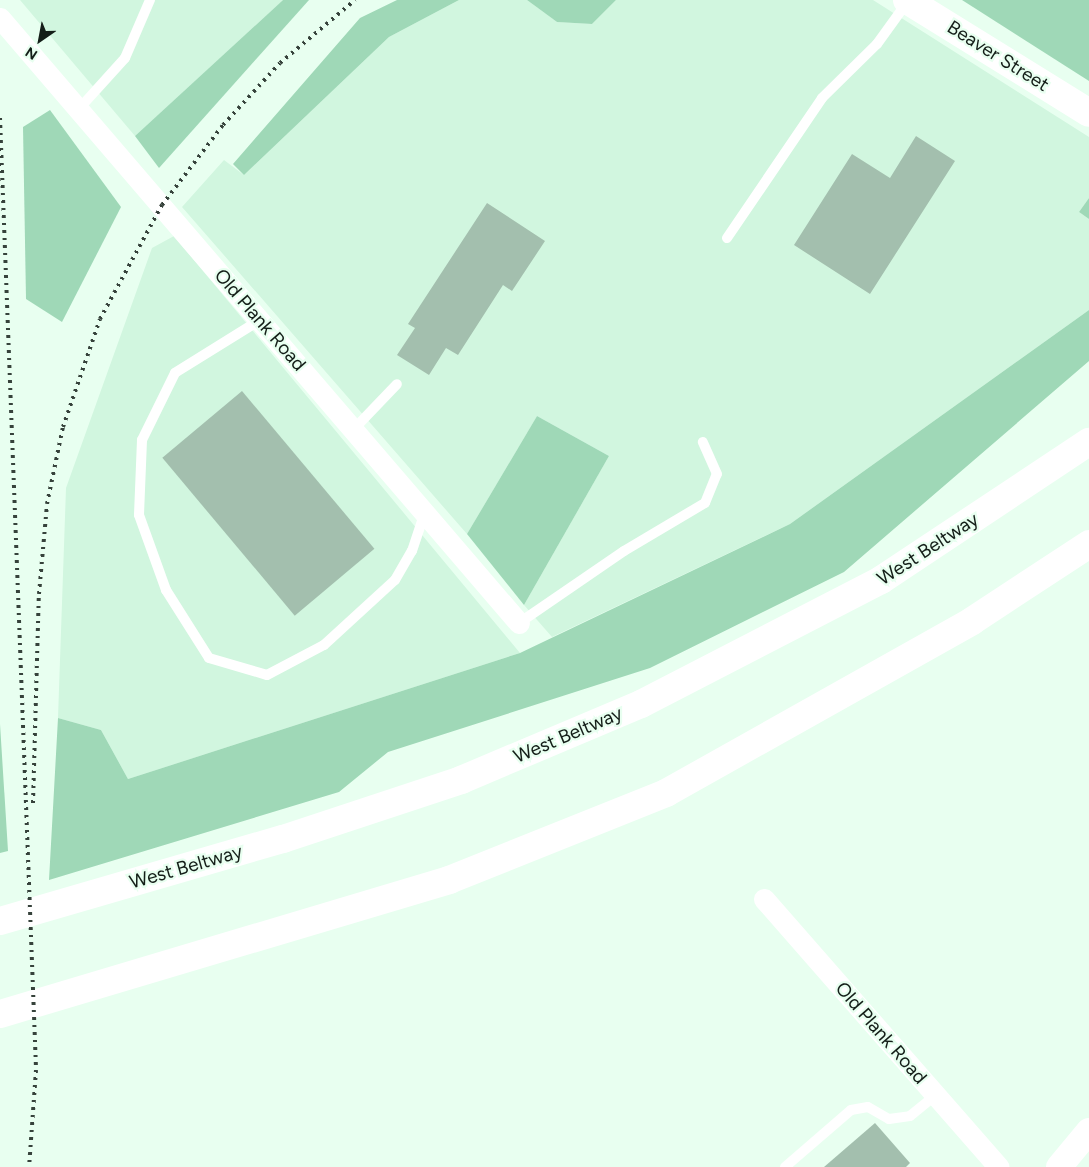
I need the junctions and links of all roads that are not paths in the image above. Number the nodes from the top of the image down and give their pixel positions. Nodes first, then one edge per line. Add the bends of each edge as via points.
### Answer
1 (150, 0) edge
2 (908, 0) edge
3 (0, 18) edge
4 (78, 110) junction
5 (1089, 112) edge
6 (727, 238) dead end
7 (260, 320) junction
8 (397, 384) dead end
9 (354, 429) junction
10 (704, 442) dead end
11 (1089, 442) edge
12 (426, 512) junction
13 (1089, 544) edge
14 (519, 623) joint
15 (764, 899) dead end
16 (0, 921) edge
17 (0, 1014) edge
18 (936, 1096) junction
19 (1089, 1131) edge
20 (785, 1167) edge
21 (999, 1167) edge
22 (1059, 1167) edge

1 - 4 lane via 125,58
2 - 5 main road, Beaver Street
2 - 6 lane via 877,44 822,98
3 - 4 street, Old Plank Road
4 - 7 street, Old Plank Road
7 - 9 street, Old Plank Road
7 - 12 lane via 175,373 142,440 139,516 166,590 209,658 267,675 324,645 395,580 412,551
8 - 9 lane
9 - 12 street, Old Plank Road
10 - 14 lane via 717,474 705,503 624,551
11 - 16 main road, West Beltway via 881,580 641,704 461,780
12 - 14 street, Old Plank Road
13 - 17 main road via 972,621 666,793 449,880
15 - 18 street, Old Plank Road
18 - 20 lane via 910,1116 890,1119 868,1107 851,1110
18 - 21 street, Old Plank Road
19 - 22 street

